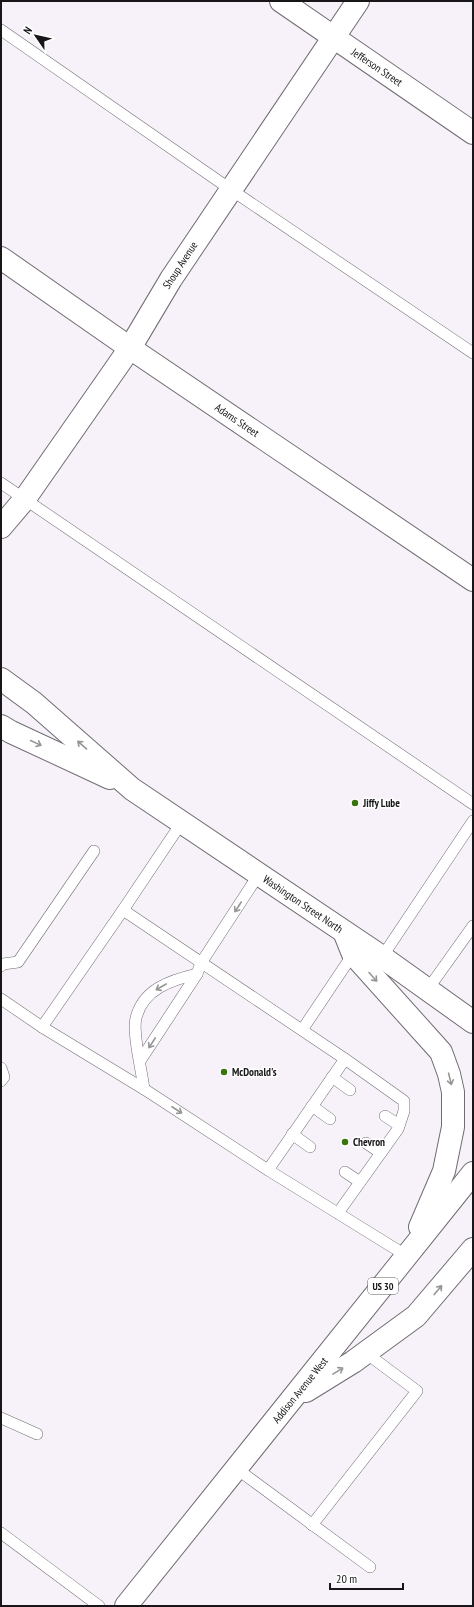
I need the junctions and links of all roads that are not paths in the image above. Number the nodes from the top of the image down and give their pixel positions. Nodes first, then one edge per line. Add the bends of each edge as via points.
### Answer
1 (281, 1) edge
2 (358, 1) edge
3 (1, 30) edge
4 (334, 37) junction
5 (473, 133) edge
6 (230, 189) junction
7 (1, 258) edge
8 (130, 348) junction
9 (473, 353) edge
10 (1, 483) edge
11 (24, 500) junction
12 (1, 528) edge
13 (473, 580) edge
14 (1, 680) edge
15 (1, 726) edge
16 (132, 789) junction
17 (473, 804) edge
18 (473, 821) edge
19 (182, 822) junction
20 (94, 851) dead end
21 (259, 874) junction
22 (123, 910) junction
23 (344, 933) junction
24 (471, 933) edge
25 (353, 954) junction
26 (382, 957) junction
27 (202, 963) junction
28 (1, 966) edge
29 (197, 974) junction
30 (428, 990) junction
31 (1, 998) edge
32 (473, 1021) edge
33 (42, 1027) junction
34 (302, 1030) junction
35 (345, 1059) junction
36 (140, 1061) junction
37 (1, 1068) edge
38 (332, 1077) junction
39 (1, 1081) edge
40 (144, 1089) junction
41 (350, 1090) dead end
42 (312, 1106) junction
43 (386, 1116) dead end
44 (330, 1119) dead end
45 (399, 1125) junction
46 (292, 1134) junction
47 (366, 1143) dead end
48 (310, 1147) dead end
49 (381, 1153) junction
50 (268, 1170) junction
51 (345, 1172) dead end
52 (473, 1173) edge
53 (360, 1182) junction
54 (338, 1213) junction
55 (473, 1249) edge
56 (408, 1254) junction
57 (366, 1353) junction
58 (293, 1399) junction
59 (1, 1418) edge
60 (37, 1434) dead end
61 (237, 1469) junction
62 (312, 1525) junction
63 (1, 1533) edge
64 (370, 1567) dead end
65 (99, 1606) edge
66 (126, 1606) edge

1 - 4 main road, Jefferson Street
2 - 4 main road, Shoup Avenue
3 - 6 lane
4 - 5 main road, Jefferson Street
4 - 6 main road, Shoup Avenue
6 - 8 main road, Shoup Avenue via 171,279
6 - 9 lane
7 - 8 main road, Adams Street
8 - 11 main road, Shoup Avenue
8 - 13 main road, Adams Street
10 - 11 lane
11 - 12 main road, Shoup Avenue
11 - 17 lane
16 -> 14 main road, Washington Street North via 34,703
15 -> 16 main road, Washington Street North
16 - 19 main road, Washington Street North
18 - 26 lane
19 - 21 main road, Washington Street North
19 - 22 lane
20 - 28 lane via 18,962
21 - 23 main road, Washington Street North
21 -> 27 lane
22 - 27 lane
22 - 33 lane
23 - 25 main road
23 - 26 main road, Washington Street North
24 - 30 lane
25 - 34 lane
25 -> 56 main road via 441,1052 453,1092 453,1128 444,1171
26 - 30 main road, Washington Street North
27 - 29 lane
27 - 34 lane
29 -> 36 lane
29 -> 36 lane via 177,979 158,988 143,1000 135,1019
30 - 32 main road, Washington Street North
31 - 33 lane
33 - 40 lane
34 - 35 lane
35 - 38 lane
35 - 45 lane via 404,1101 404,1111
36 - 40 lane
37 - 39 lane via 4,1077
38 - 41 lane
38 - 42 lane
40 -> 50 lane
42 - 44 lane
42 - 46 lane
43 - 45 lane
45 - 49 lane
46 - 48 lane
46 - 50 lane
47 - 49 lane
49 - 53 lane
50 - 54 lane
51 - 53 lane
52 - 56 main road, Addison Avenue West / US 30
53 - 54 lane
54 - 56 lane
57 -> 55 main road, US 30 via 416,1316
56 - 58 main road, Addison Avenue West / US 30
58 -> 57 main road, US 30
57 - 62 lane via 417,1391
58 - 61 main road, Addison Avenue West / US 30
59 - 60 lane
61 - 62 lane
61 - 66 main road, Addison Avenue West / US 30
62 - 64 lane
63 - 65 lane

